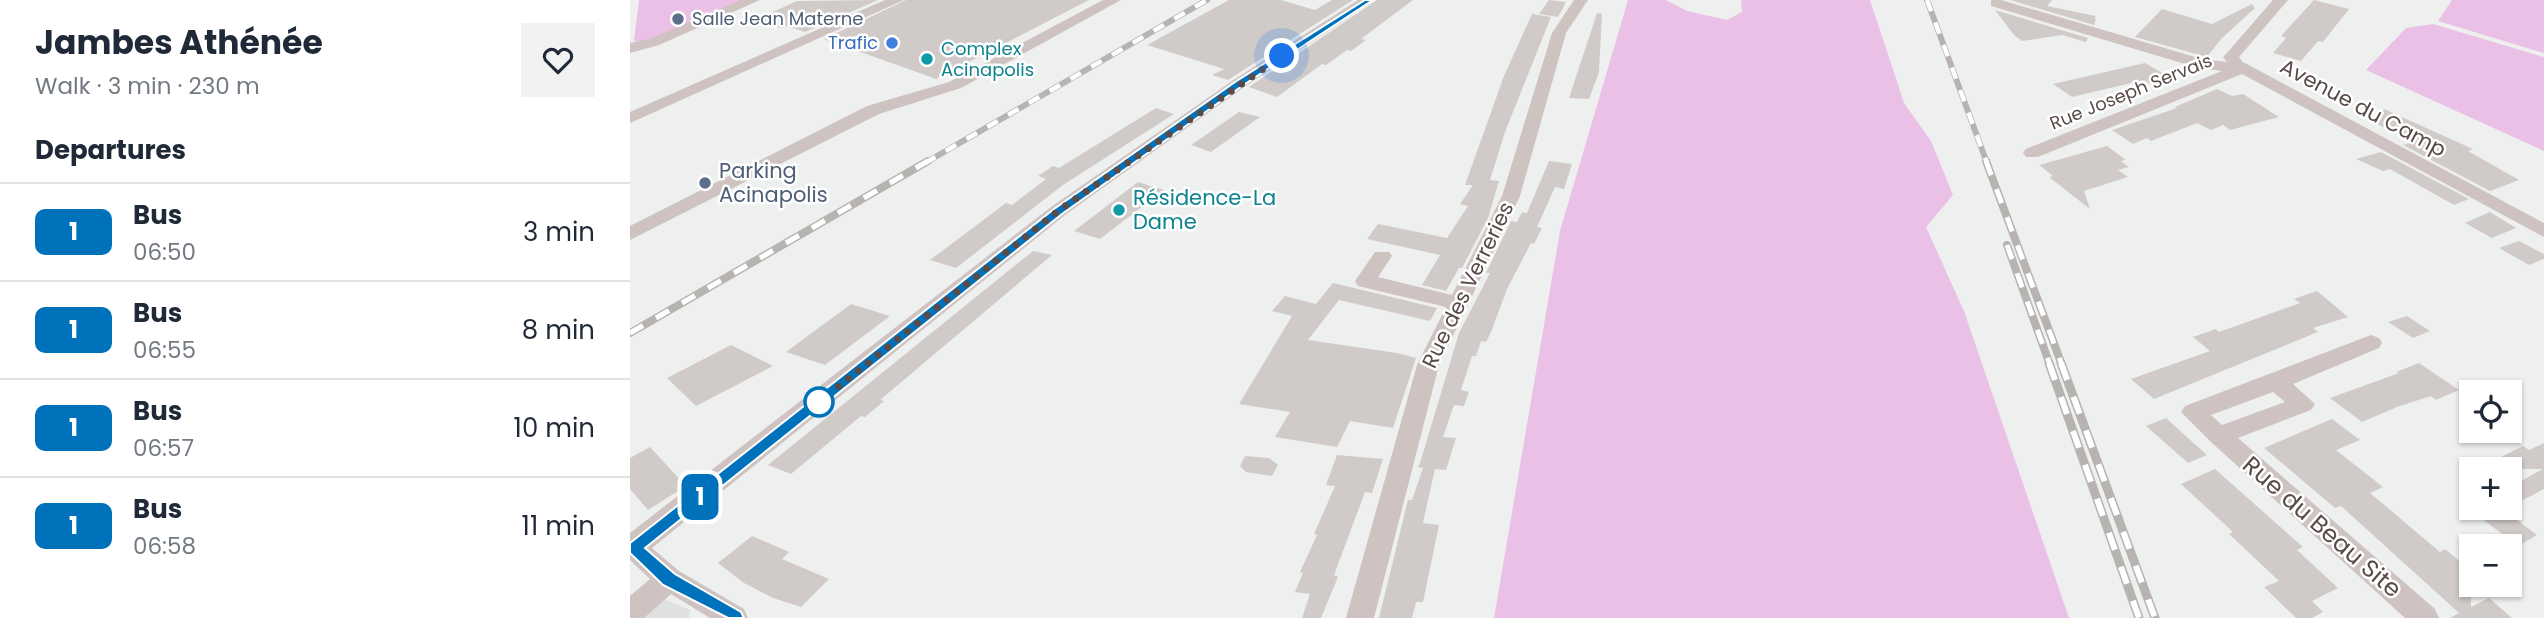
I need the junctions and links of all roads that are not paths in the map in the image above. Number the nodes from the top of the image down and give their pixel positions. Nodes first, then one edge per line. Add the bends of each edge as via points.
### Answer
1 (753, 0) edge
2 (897, 0) edge
3 (1114, 0) edge
4 (1368, 0) edge
5 (1581, 0) edge
6 (2281, 0) edge
7 (1998, 2) edge
8 (630, 48) edge
9 (2241, 68) junction
10 (630, 118) edge
11 (2032, 153) dead end
12 (2544, 231) edge
13 (630, 234) edge
14 (1382, 256) dead end
15 (1459, 303) junction
16 (2371, 343) dead end
17 (2276, 382) junction
18 (2219, 436) junction
19 (631, 546) edge
20 (669, 579) junction
21 (630, 613) edge
22 (734, 618) edge
23 (1360, 618) edge
24 (2425, 618) edge

1 - 8 street
2 - 10 street
3 - 13 street via 955,85 873,110
4 - 19 street via 1238,84 1058,211
5 - 15 street, Rue des Verreries via 1559,33 1511,196
6 - 9 street via 2231,57
7 - 9 street, Rue Joseph Servais via 2201,64
9 - 11 street, Rue Joseph Servais
9 - 12 street, Avenue du Camp
14 - 15 street via 1364,281
15 - 23 street, Rue des Verreries via 1428,365
16 - 17 street, Rue du Beau Site
17 - 18 street, Rue du Beau Site via 2193,412
17 - 18 street, Rue du Beau Site via 2303,404
18 - 24 street, Rue du Beau Site
19 - 20 street
20 - 21 street
20 - 22 street

